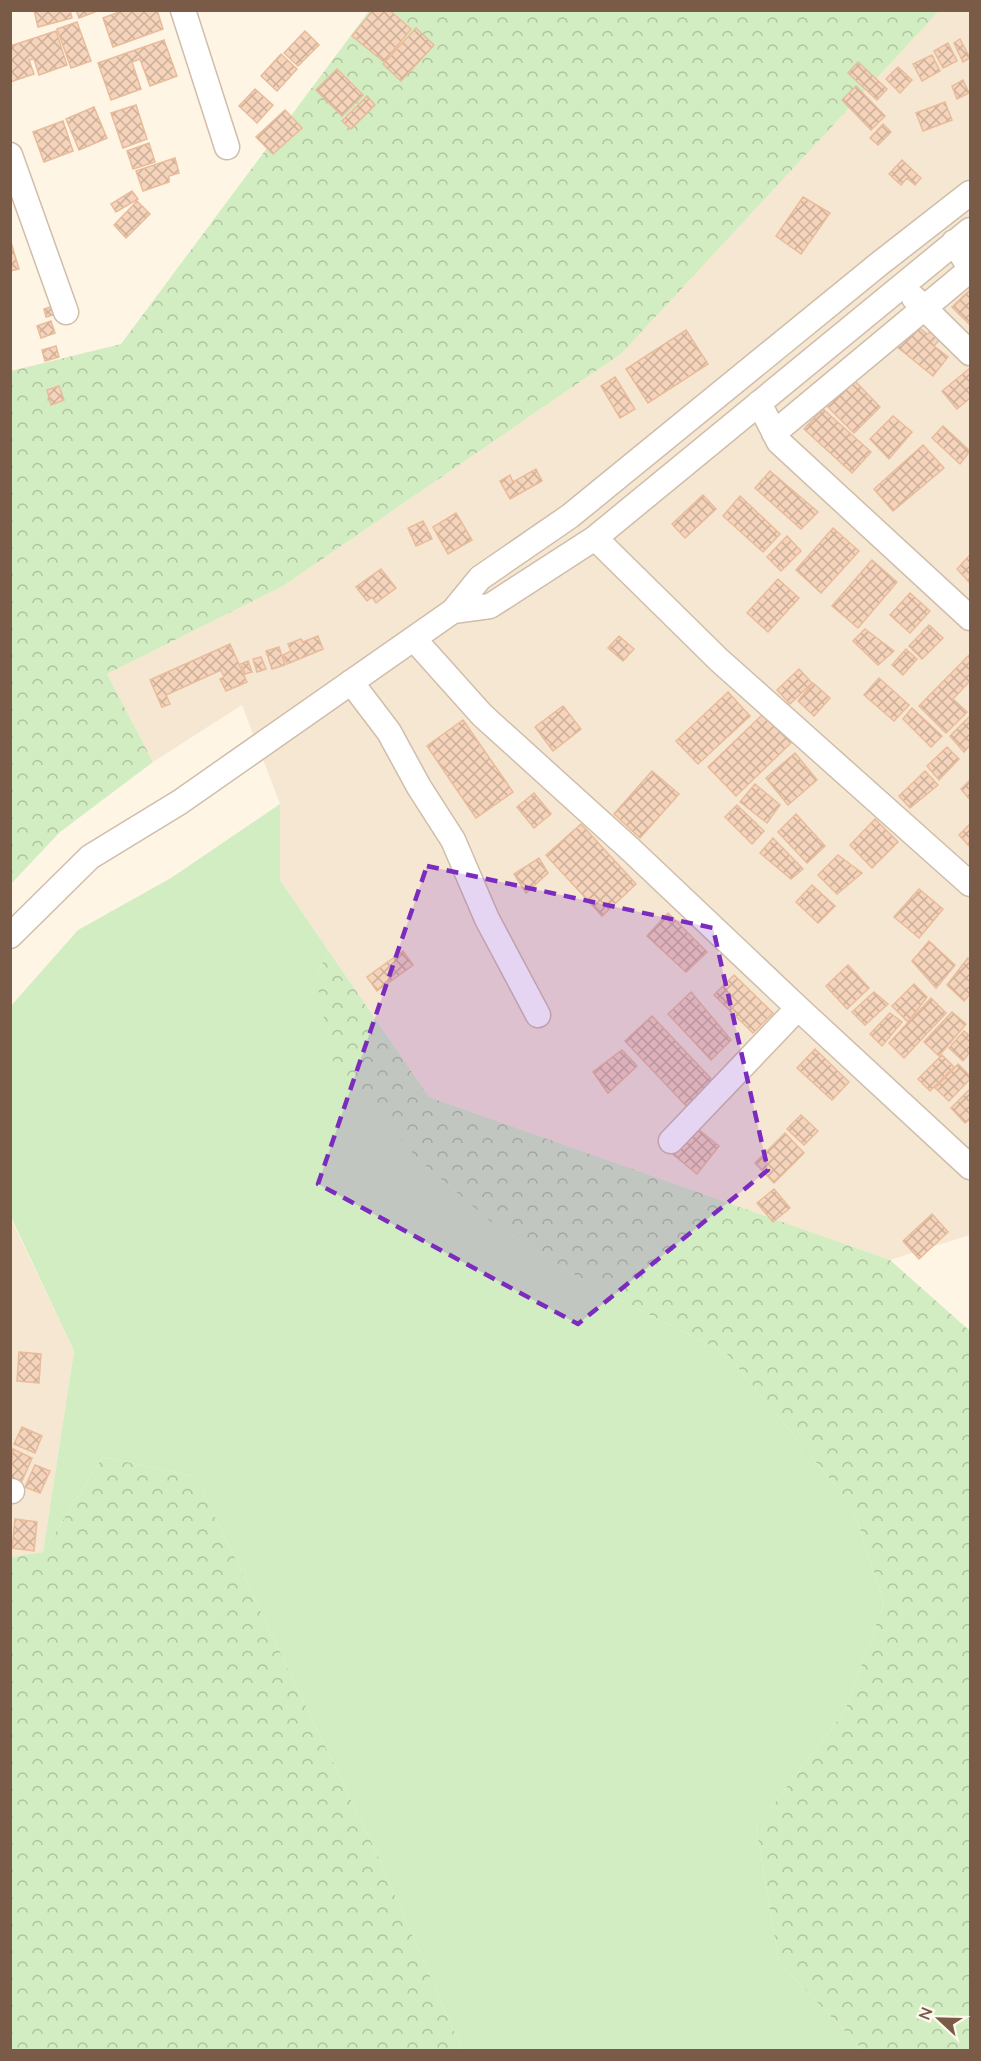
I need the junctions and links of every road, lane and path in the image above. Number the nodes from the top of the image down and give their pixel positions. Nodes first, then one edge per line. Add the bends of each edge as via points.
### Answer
1 (183, 10) edge
2 (227, 147) dead end
3 (10, 155) edge
4 (970, 194) edge
5 (962, 236) edge
6 (902, 286) junction
7 (926, 309) junction
8 (66, 312) dead end
9 (970, 353) edge
10 (759, 403) junction
11 (774, 433) junction
12 (595, 538) junction
13 (453, 611) junction
14 (970, 618) edge
15 (414, 639) junction
16 (351, 682) junction
17 (970, 884) edge
18 (10, 936) edge
19 (798, 1008) junction
20 (538, 1015) dead end
21 (671, 1141) dead end
22 (970, 1167) edge

1 - 2 street
3 - 8 street
4 - 13 street via 570,516 480,578
5 - 6 street
5 - 7 street via 968,265 965,274
6 - 7 street
6 - 10 street
7 - 9 street
7 - 11 street
10 - 11 street
10 - 12 street
11 - 14 street via 779,442
12 - 13 street via 490,606
12 - 17 street via 719,660
13 - 15 street
15 - 16 street
15 - 19 street via 482,715
16 - 18 street via 180,802 90,857
16 - 20 street via 389,732 453,840 487,920
19 - 21 street
19 - 22 street

